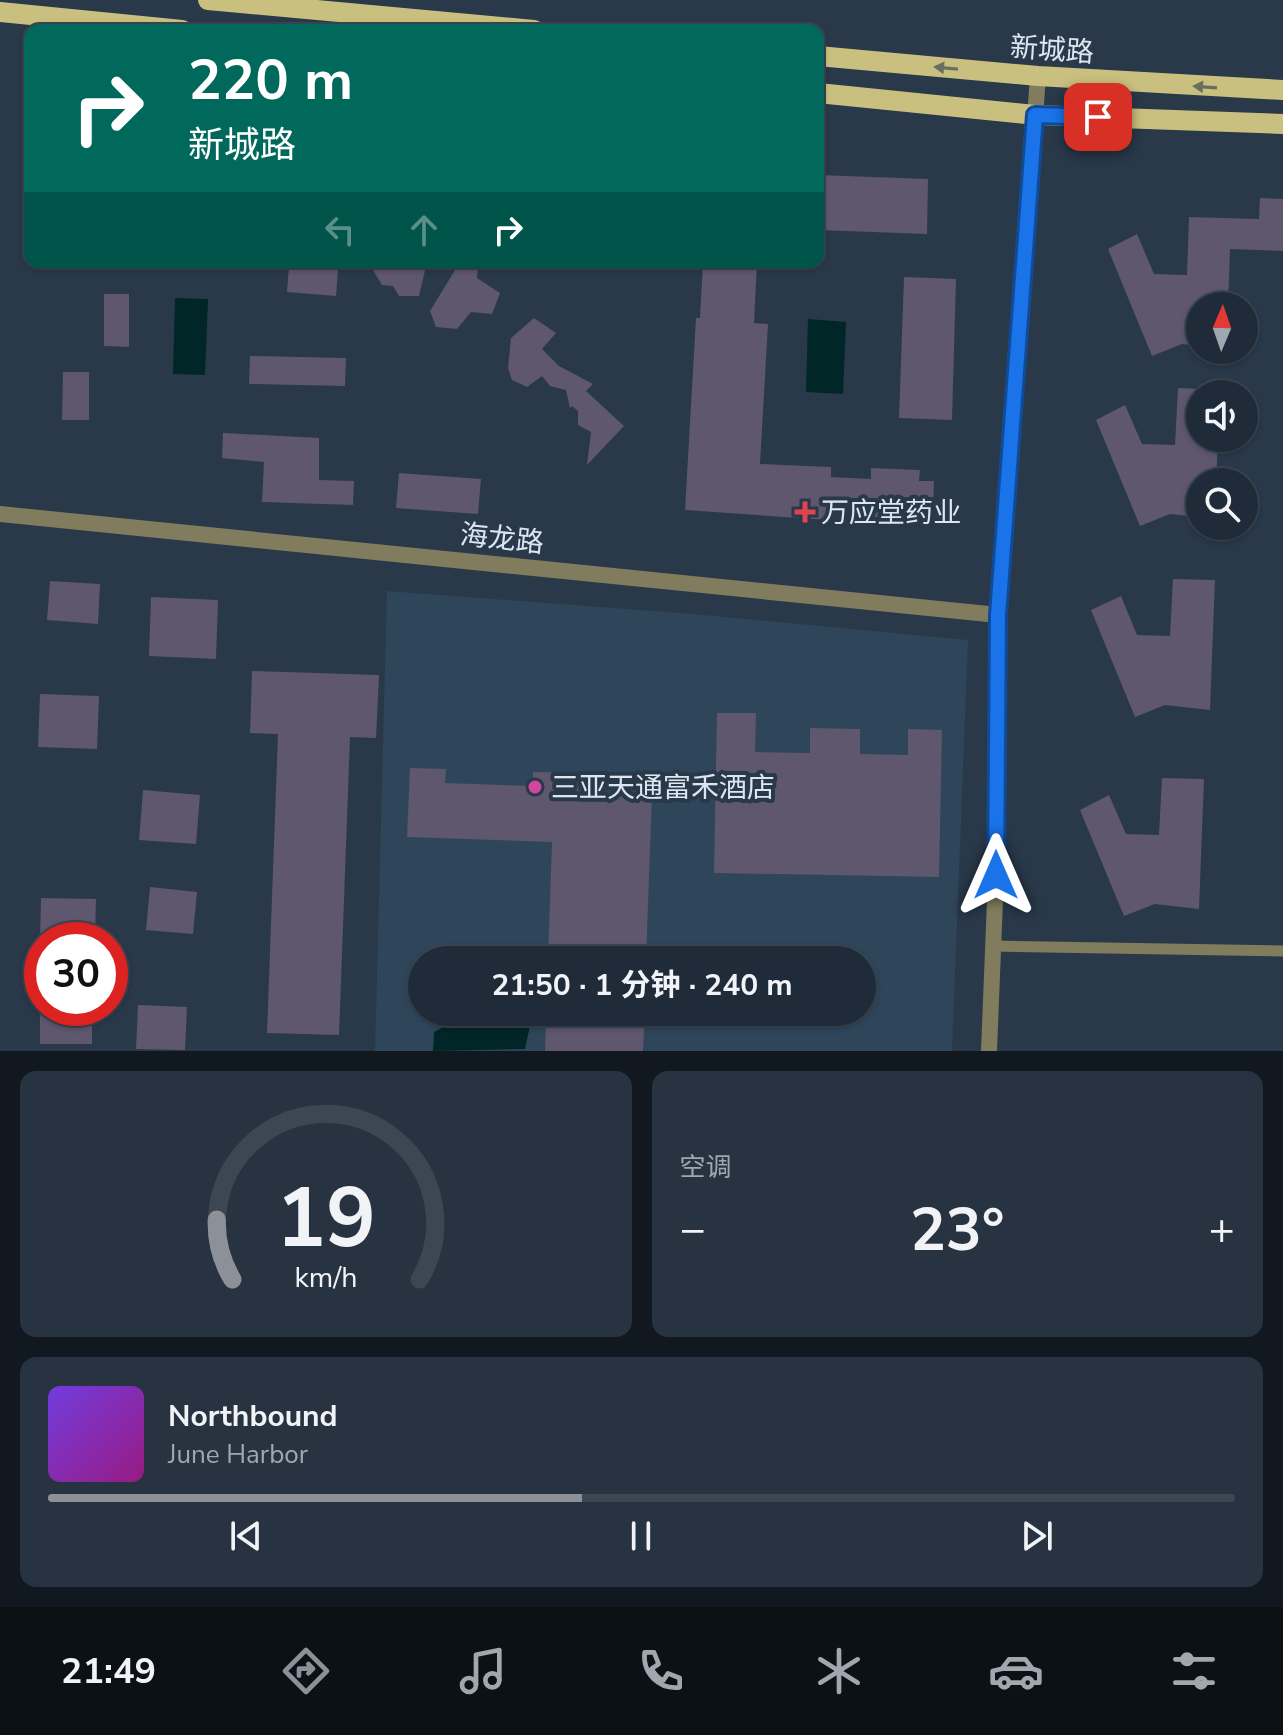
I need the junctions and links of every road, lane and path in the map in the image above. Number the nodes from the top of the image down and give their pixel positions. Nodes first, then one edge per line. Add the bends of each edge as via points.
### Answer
1 (208, 0) edge
2 (0, 12) edge
3 (121, 24) edge
4 (469, 24) edge
5 (824, 57) edge
6 (1038, 76) junction
7 (1283, 90) edge
8 (824, 94) edge
9 (1035, 115) junction
10 (1283, 124) edge
11 (0, 514) edge
12 (998, 615) junction
13 (993, 946) junction
14 (1283, 951) edge
15 (989, 1051) edge

1 - 4 main road
2 - 3 main road
6 -> 5 main road, 新城路
7 -> 6 main road, 新城路
6 - 9 street
8 - 9 main road
9 - 10 main road
9 - 12 street
11 - 12 street, 海龙路
12 - 13 street
13 - 14 lane
13 - 15 street

